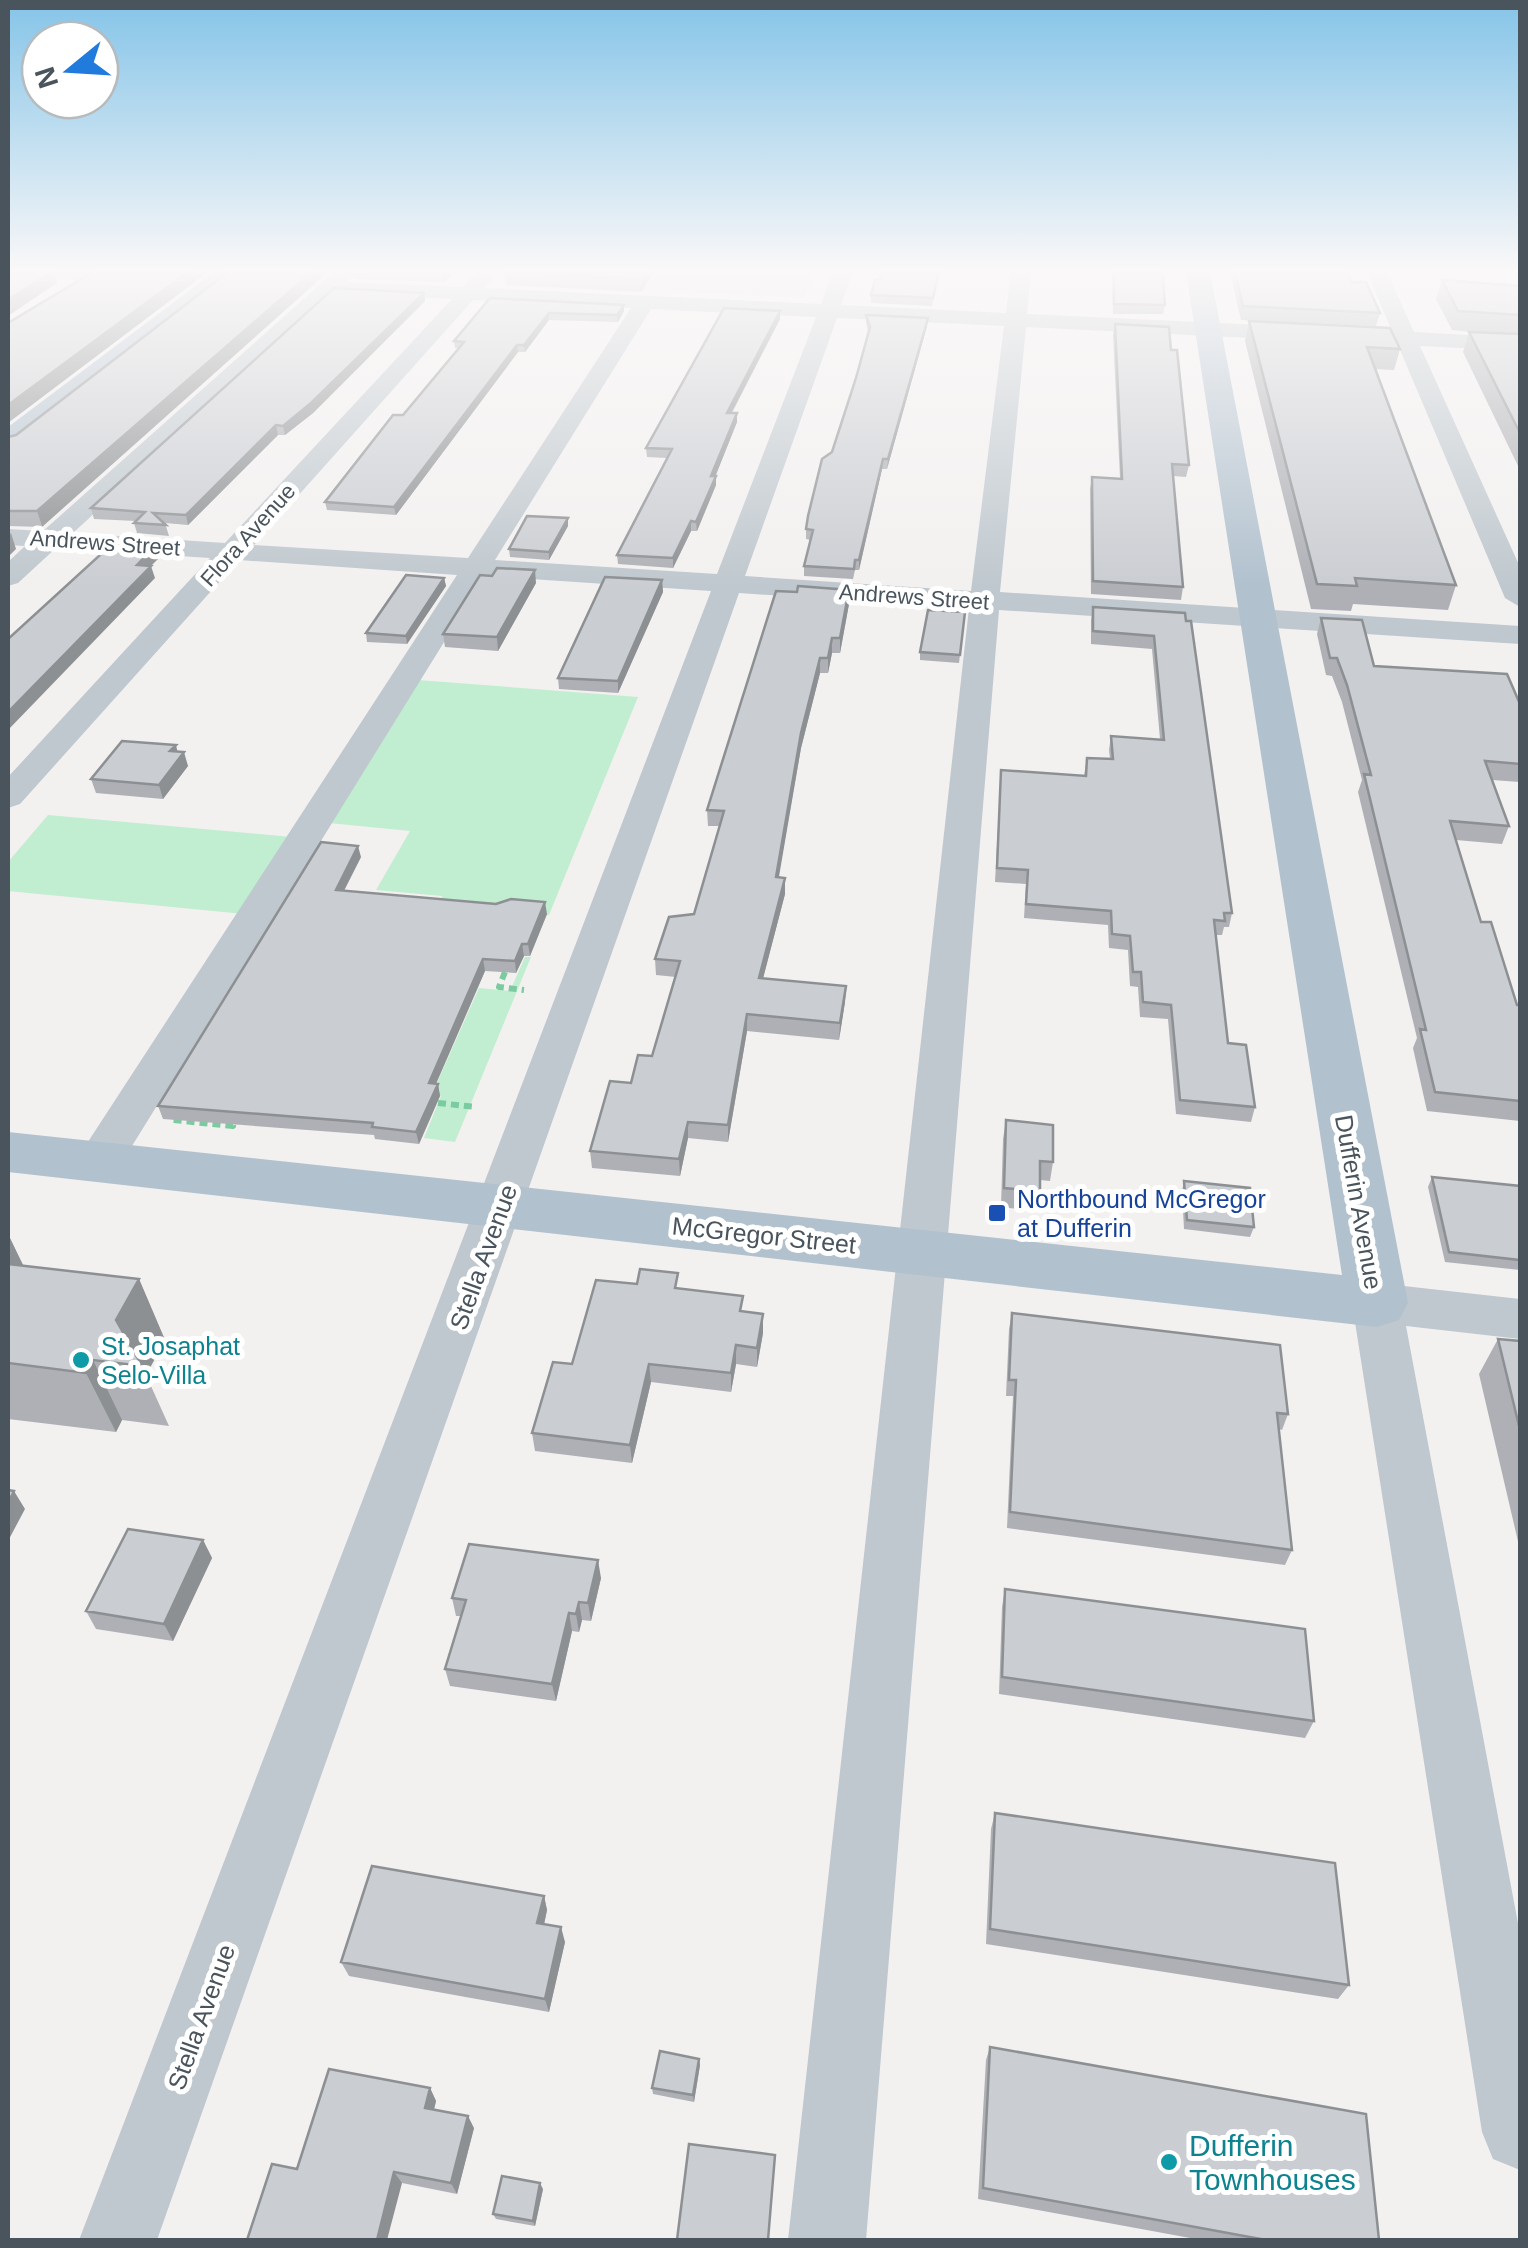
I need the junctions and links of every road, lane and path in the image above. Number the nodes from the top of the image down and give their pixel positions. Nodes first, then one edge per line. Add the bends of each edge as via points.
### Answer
1 (92, 377) edge
2 (230, 377) edge
3 (393, 377) edge
4 (597, 377) edge
5 (804, 377) edge
6 (1010, 377) edge
7 (1216, 377) edge
8 (1423, 377) edge
9 (8, 441) edge
10 (8, 536) edge
11 (49, 540) junction
12 (234, 551) junction
13 (476, 568) junction
14 (8, 577) edge
15 (728, 585) junction
16 (1520, 598) edge
17 (984, 601) junction
18 (1257, 620) junction
19 (1520, 636) edge
20 (8, 797) edge
21 (505, 972) edge
22 (524, 990) dead end
23 (438, 1103) edge
24 (476, 1107) dead end
25 (208, 1110) junction
26 (202, 1122) junction
27 (8, 1152) edge
28 (98, 1163) junction
29 (502, 1208) junction
30 (925, 1252) junction
31 (1377, 1302) junction
32 (1520, 1319) edge
33 (1520, 2132) edge
34 (118, 2240) edge
35 (828, 2240) edge

1 - 9 main road
2 - 11 street
3 - 12 street, Flora Avenue
4 - 13 street
5 - 15 street, Stella Avenue
6 - 17 street
7 - 18 main road, Dufferin Avenue
8 - 16 street
10 - 11 street, Andrews Street
11 - 12 street, Andrews Street
11 - 14 street
12 - 13 street, Andrews Street
12 - 20 street, Flora Avenue
13 - 15 street, Andrews Street
13 - 28 street
15 - 17 street, Andrews Street
15 - 29 street, Stella Avenue
17 - 18 street, Andrews Street
17 - 30 street
18 - 19 street, Andrews Street
18 - 31 main road, Dufferin Avenue
21 - 22 path via 499,987
23 - 24 path
25 - 26 path
25 - 26 path via 226,1112 233,1126
25 - 26 path via 190,1108 173,1120
27 - 28 main road, McGregor Street
28 - 29 main road, McGregor Street
29 - 30 main road, McGregor Street
29 - 34 street, Stella Avenue
30 - 31 main road, McGregor Street
30 - 35 street
31 - 32 street, McGregor Street
31 - 33 street, Dufferin Avenue

